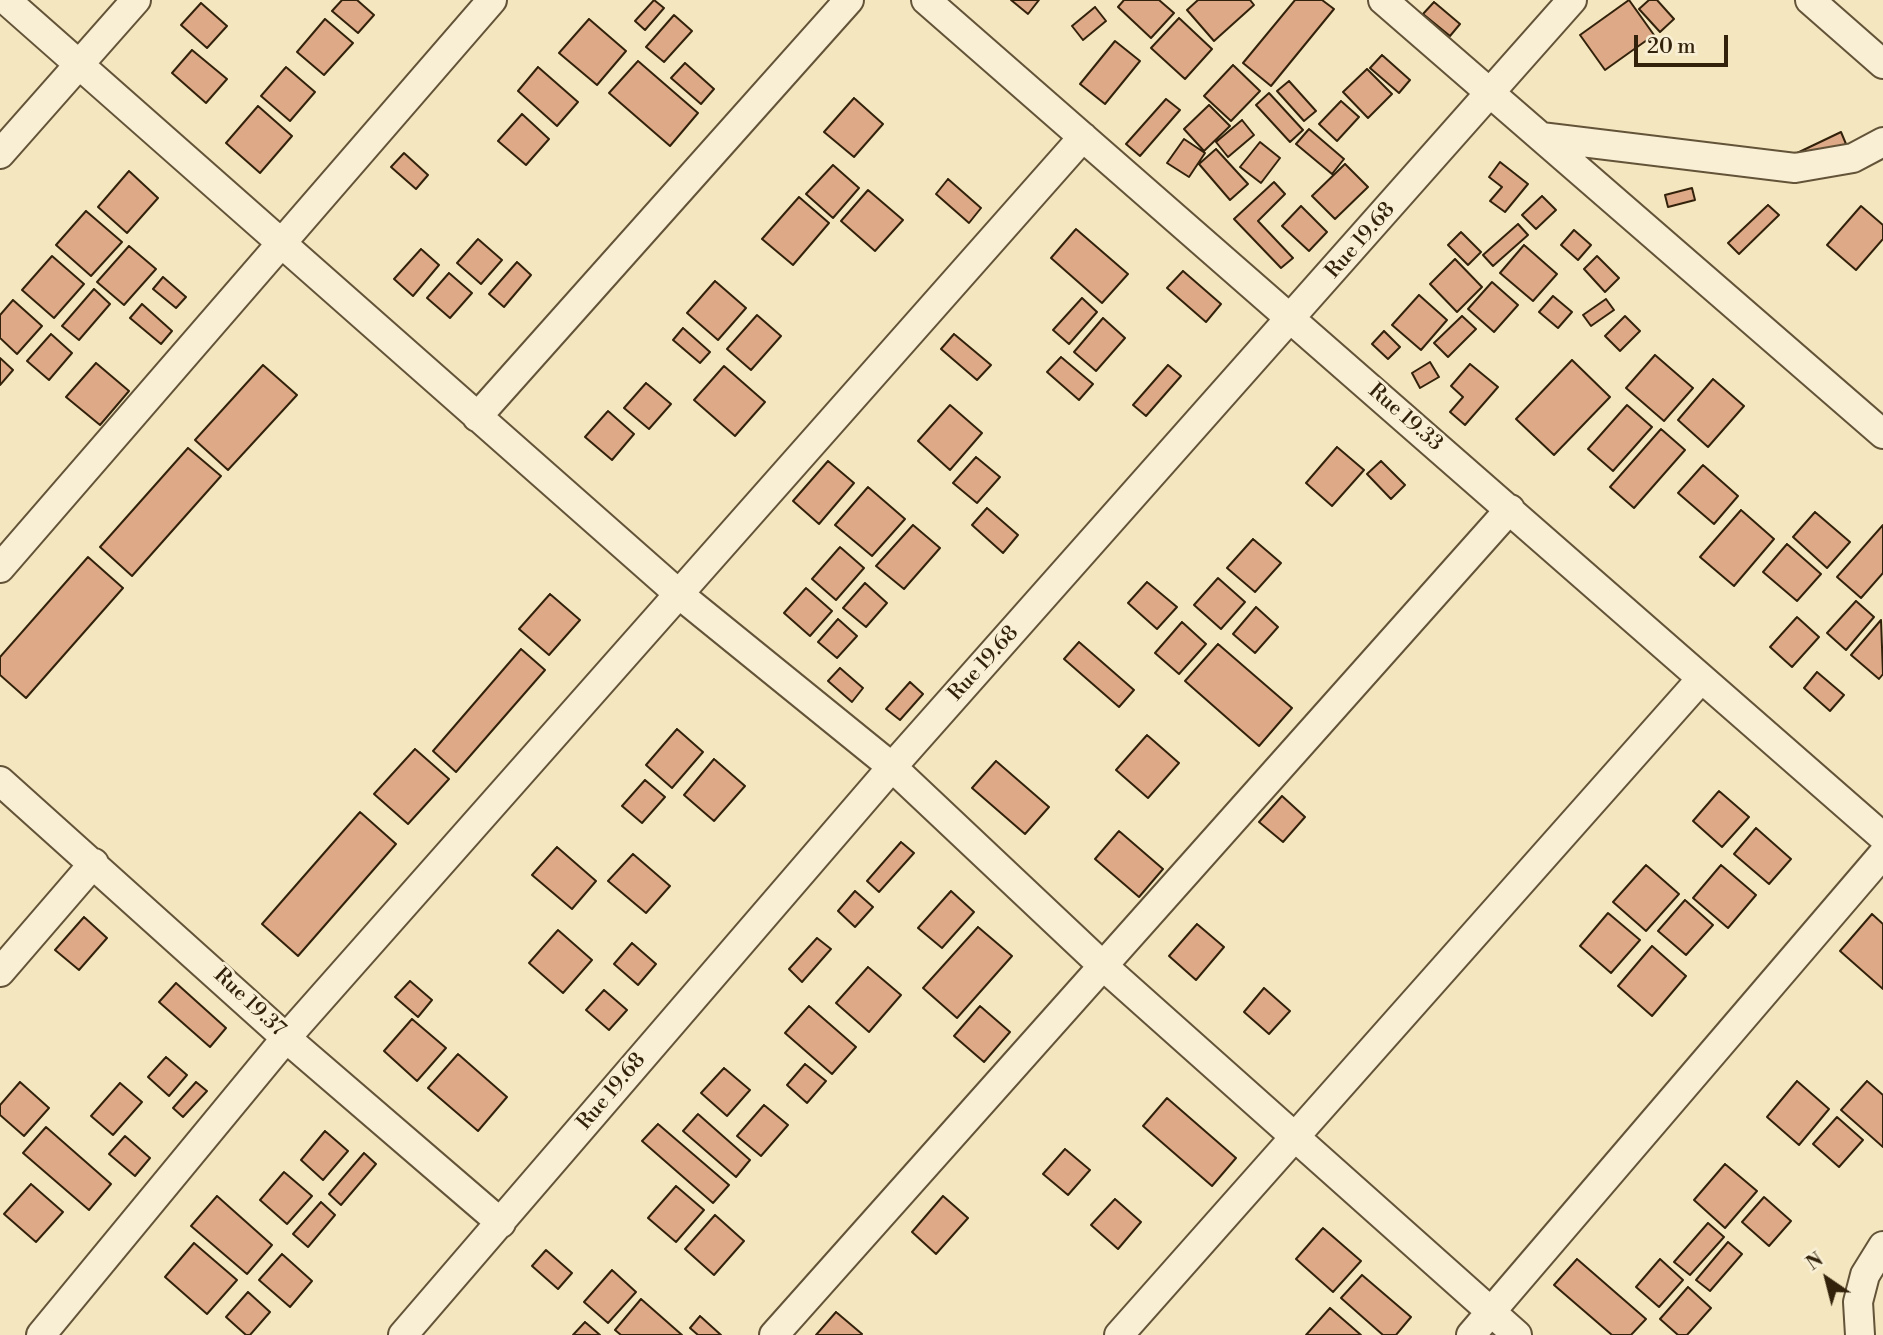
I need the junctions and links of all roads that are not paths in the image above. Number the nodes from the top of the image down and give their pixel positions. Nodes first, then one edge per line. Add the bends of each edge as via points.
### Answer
1 (6, 0) edge
2 (136, 0) edge
3 (492, 0) edge
4 (849, 0) edge
5 (926, 0) edge
6 (1383, 0) edge
7 (1572, 0) edge
8 (1811, 0) edge
9 (1882, 61) edge
10 (79, 65) junction
11 (1490, 93) junction
12 (1083, 137) junction
13 (1541, 137) junction
14 (1883, 142) edge
15 (0, 154) edge
16 (281, 243) junction
17 (1292, 320) junction
18 (477, 416) junction
19 (1883, 433) edge
20 (1510, 509) junction
21 (0, 568) edge
22 (680, 594) junction
23 (1701, 679) junction
24 (892, 767) junction
25 (0, 781) edge
26 (1883, 837) edge
27 (1883, 853) edge
28 (94, 863) junction
29 (1102, 965) junction
30 (0, 972) edge
31 (286, 1038) junction
32 (1294, 1136) junction
33 (501, 1223) junction
34 (1883, 1246) edge
35 (1491, 1313) junction
36 (41, 1335) edge
37 (403, 1335) edge
38 (774, 1335) edge
39 (1119, 1335) edge
40 (1471, 1335) edge
41 (1517, 1335) edge
42 (1860, 1335) edge

1 - 10 street
2 - 10 street
3 - 16 street
4 - 18 street
5 - 12 street, Rue 19.33
6 - 11 street
7 - 11 street, Rue 19.68
8 - 9 street
10 - 15 street
10 - 16 street
11 - 13 street
11 - 17 street, Rue 19.68
12 - 17 street, Rue 19.33
12 - 22 street
13 - 14 street via 1795,168 1853,158
13 - 19 street
16 - 18 street
16 - 21 street
17 - 20 street, Rue 19.33
17 - 24 street, Rue 19.68
18 - 22 street
20 - 23 street, Rue 19.33
20 - 29 street
22 - 24 street
22 - 31 street
23 - 26 street, Rue 19.33
23 - 32 street
24 - 29 street
24 - 33 street, Rue 19.68
25 - 28 street, Rue 19.37
27 - 35 street
28 - 30 street
28 - 31 street, Rue 19.37
29 - 32 street
29 - 38 street
31 - 33 street, Rue 19.37
31 - 36 street
32 - 35 street
32 - 39 street
33 - 37 street, Rue 19.68
34 - 42 street via 1865,1275 1858,1301
35 - 40 street
35 - 41 street

